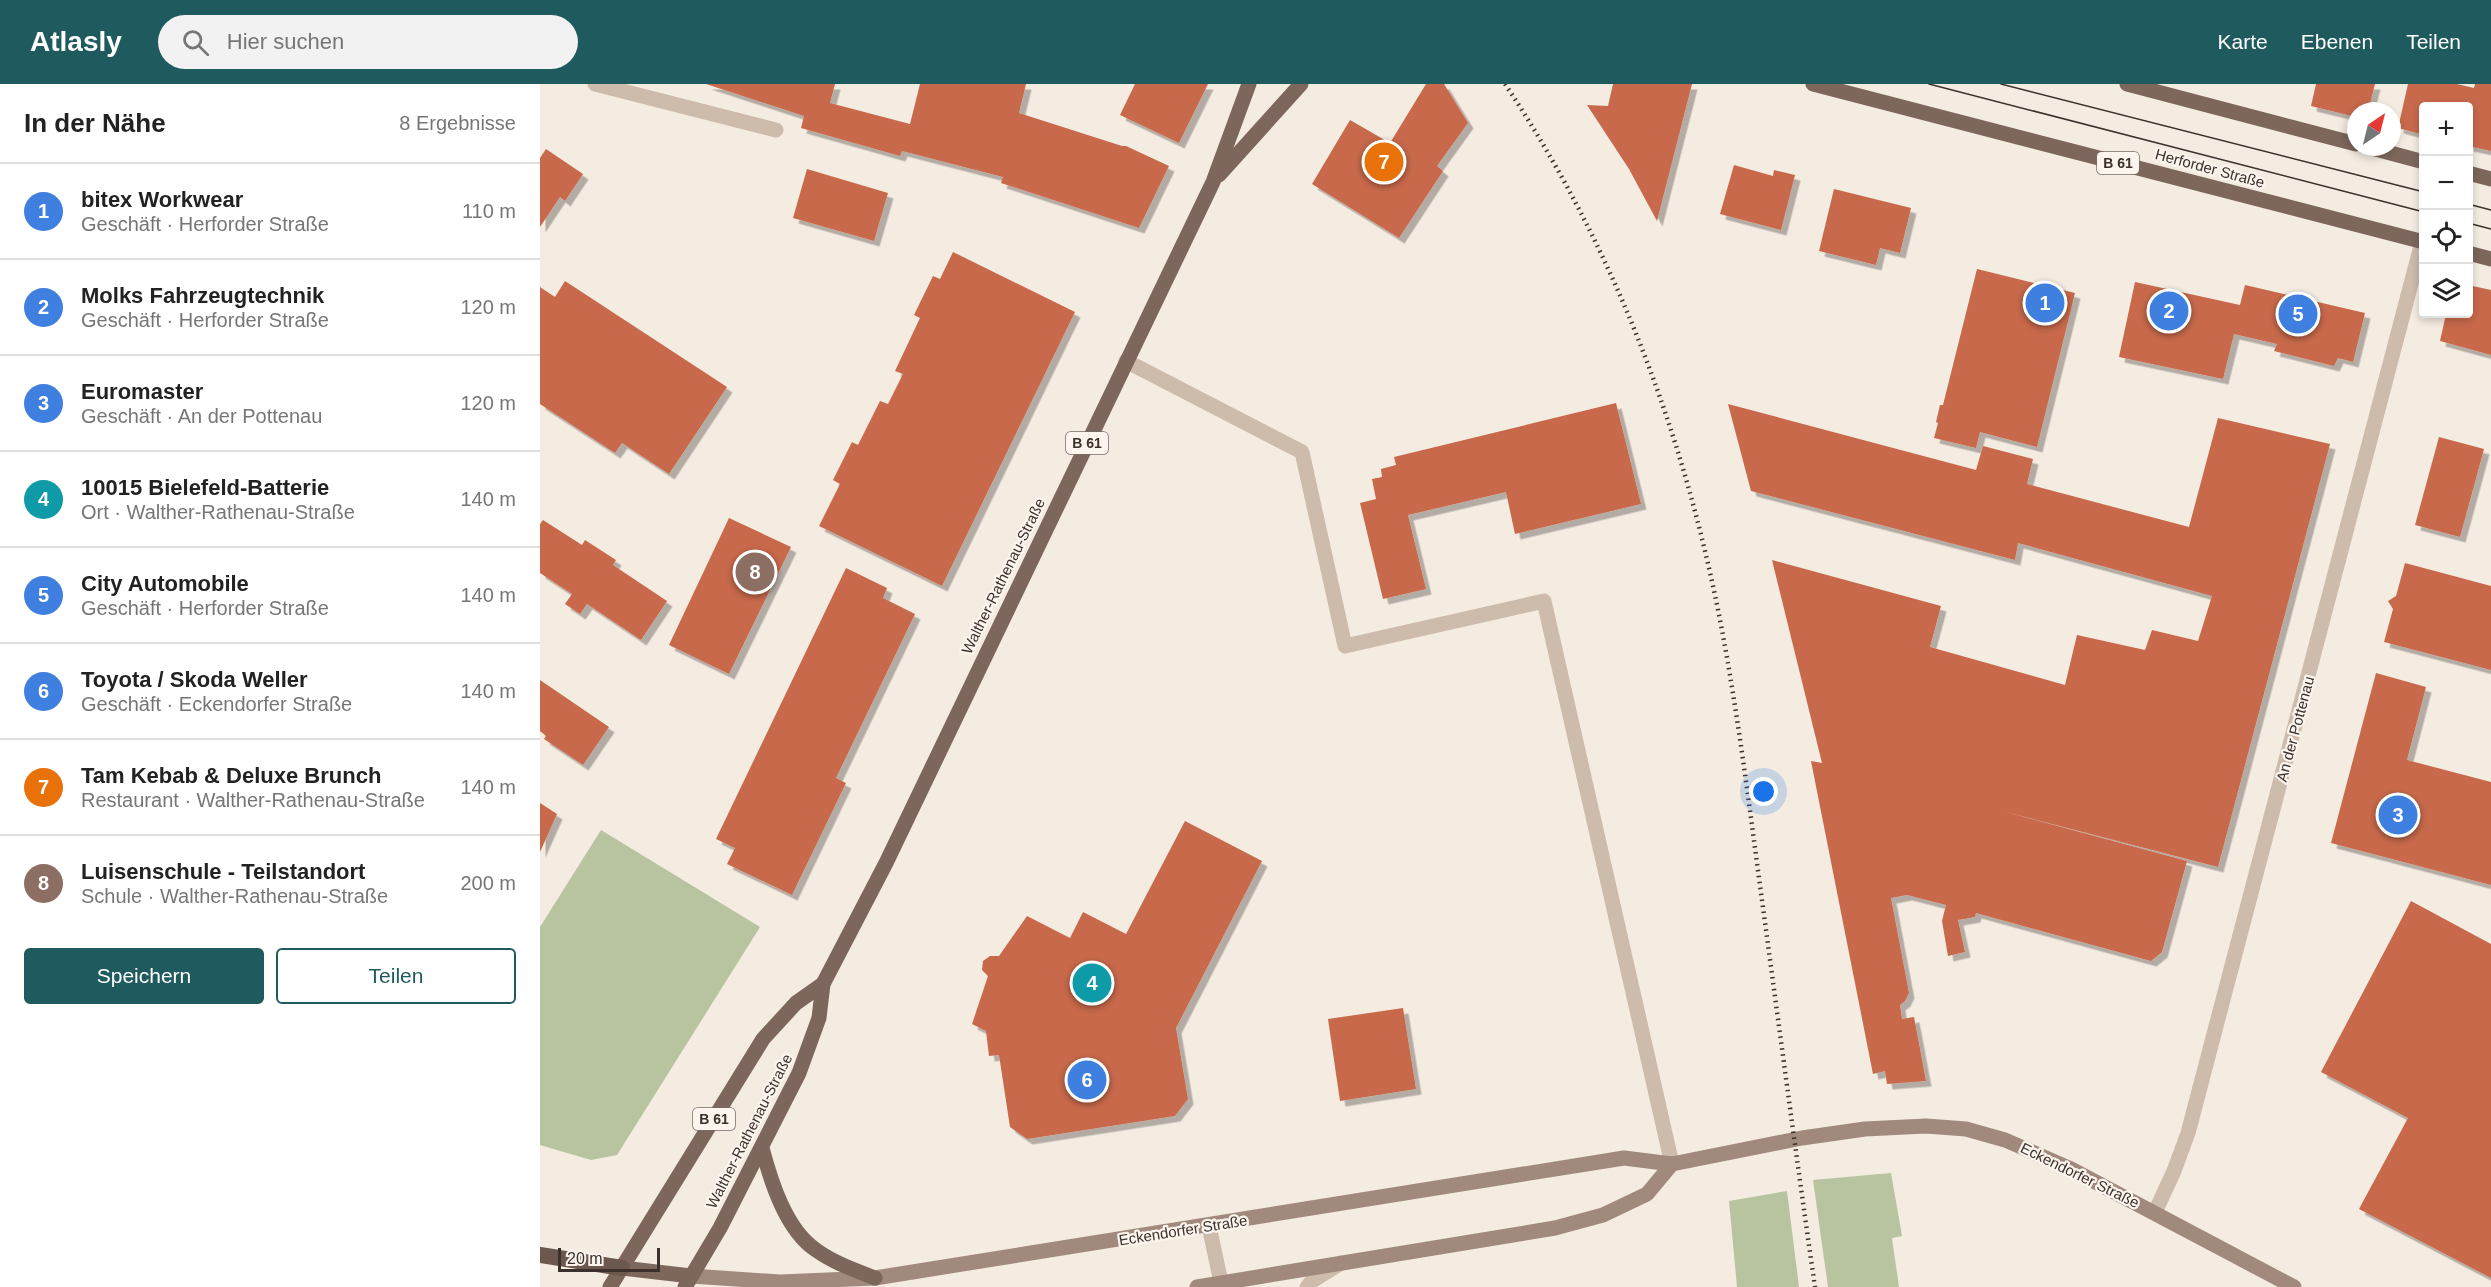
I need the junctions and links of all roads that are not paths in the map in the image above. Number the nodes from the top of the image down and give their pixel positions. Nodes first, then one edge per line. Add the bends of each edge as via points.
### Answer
1 (595, 84) edge
2 (1249, 84) edge
3 (1301, 84) edge
4 (1813, 84) edge
5 (2127, 84) edge
6 (776, 130) dead end
7 (2347, 142) edge
8 (2401, 156) edge
9 (2419, 161) edge
10 (2473, 174) edge
11 (2491, 179) edge
12 (1213, 182) junction
13 (2419, 241) edge
14 (2473, 255) edge
15 (2419, 257) edge
16 (2491, 259) edge
17 (1126, 361) junction
18 (823, 984) junction
19 (762, 1148) junction
20 (1672, 1164) junction
21 (2155, 1212) junction
22 (1209, 1226) junction
23 (540, 1255) edge
24 (1341, 1263) junction
25 (622, 1268) junction
26 (875, 1278) junction
27 (688, 1282) edge
28 (1222, 1285) edge
29 (610, 1287) edge
30 (1197, 1287) edge
31 (1307, 1287) edge
32 (2294, 1287) edge

1 - 6 street
2 - 12 main road, Walther-Rathenau-Straße / B 61
3 - 12 main road, Walther-Rathenau-Straße / B 61
4 - 13 main road, Herforder Straße / B 61
5 - 7 main road
8 - 9 main road
10 - 11 main road
12 - 17 main road, Walther-Rathenau-Straße / B 61
14 - 16 main road
15 - 21 street, An der Pottenau via 2188,1133
17 - 18 main road, Walther-Rathenau-Straße / B 61 via 886,863
17 - 20 street via 1302,452 1345,645 1544,601
18 - 19 main road, Walther-Rathenau-Straße / B 61 via 811,1044
18 - 25 main road, Walther-Rathenau-Straße / B 61 via 796,1003 763,1039
19 - 26 main road via 773,1186 792,1223 813,1249
19 - 27 main road, Walther-Rathenau-Straße / B 61
20 - 21 main road, Eckendorfer Straße via 1865,1129 1966,1129 2038,1153
20 - 22 main road, Eckendorfer Straße via 1624,1158
20 - 24 main road via 1647,1194 1603,1215 1555,1228
21 - 32 main road, Eckendorfer Straße
22 - 26 main road, Eckendorfer Straße
22 - 28 street
23 - 25 highway
24 - 28 main road
24 - 31 street
25 - 27 main road
25 - 29 main road, Walther-Rathenau-Straße / B 61
26 - 27 main road, Eckendorfer Straße
28 - 30 main road

